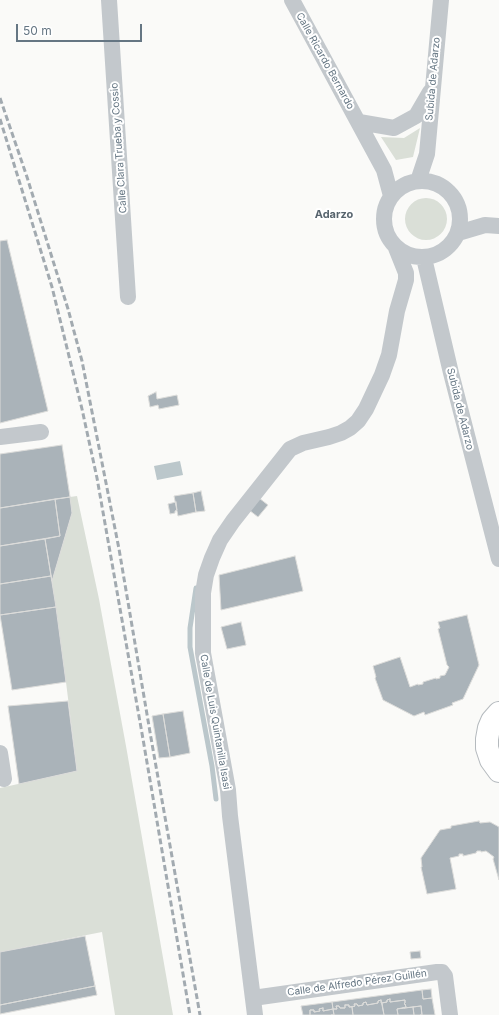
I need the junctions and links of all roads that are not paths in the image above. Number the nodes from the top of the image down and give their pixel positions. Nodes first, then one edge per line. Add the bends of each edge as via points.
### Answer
1 (109, 0) edge
2 (292, 0) edge
3 (440, 0) edge
4 (432, 89) junction
5 (359, 122) junction
6 (427, 154) junction
7 (384, 170) junction
8 (412, 183) junction
9 (437, 184) junction
10 (391, 196) junction
11 (459, 210) junction
12 (492, 226) edge
13 (458, 233) junction
14 (396, 248) junction
15 (424, 258) junction
16 (128, 297) dead end
17 (41, 432) dead end
18 (0, 437) edge
19 (499, 559) edge
20 (499, 713) edge
21 (0, 753) edge
22 (499, 770) edge
23 (4, 779) dead end
24 (253, 998) junction
25 (255, 1015) edge
26 (450, 1015) edge

1 - 16 street, Calle Clara Trueba y Cossio
2 - 5 street, Calle Ricardo Bernardo
3 - 4 street, Subida de Adarzo
4 - 5 street via 416,116 394,128
4 - 6 street, Subida de Adarzo
5 - 7 street, Calle Ricardo Bernardo
6 - 8 street, Subida de Adarzo
6 - 9 street
7 - 8 street
7 - 10 street, Calle Ricardo Bernardo
8 - 9 street via 428,181
8 - 10 street
9 - 11 street via 455,199
10 - 14 street via 384,212 384,229
11 - 12 street
11 - 13 street
12 - 13 street
13 - 15 street via 445,250 435,256
14 - 15 street via 414,258
14 - 24 street, Calle de Luis Quintanilla Isasi via 406,273 406,280 389,355 366,409 358,421 341,433 290,449 220,540 206,575 203,593 203,653 228,790
15 - 19 street, Subida de Adarzo
17 - 18 street
20 - 22 main road via 492,721 487,739 491,760
21 - 23 street
24 - 25 street, Calle de Luis Quintanilla Isasi
24 - 26 street, Calle de Alfredo Pérez Guillén via 442,972 445,976

